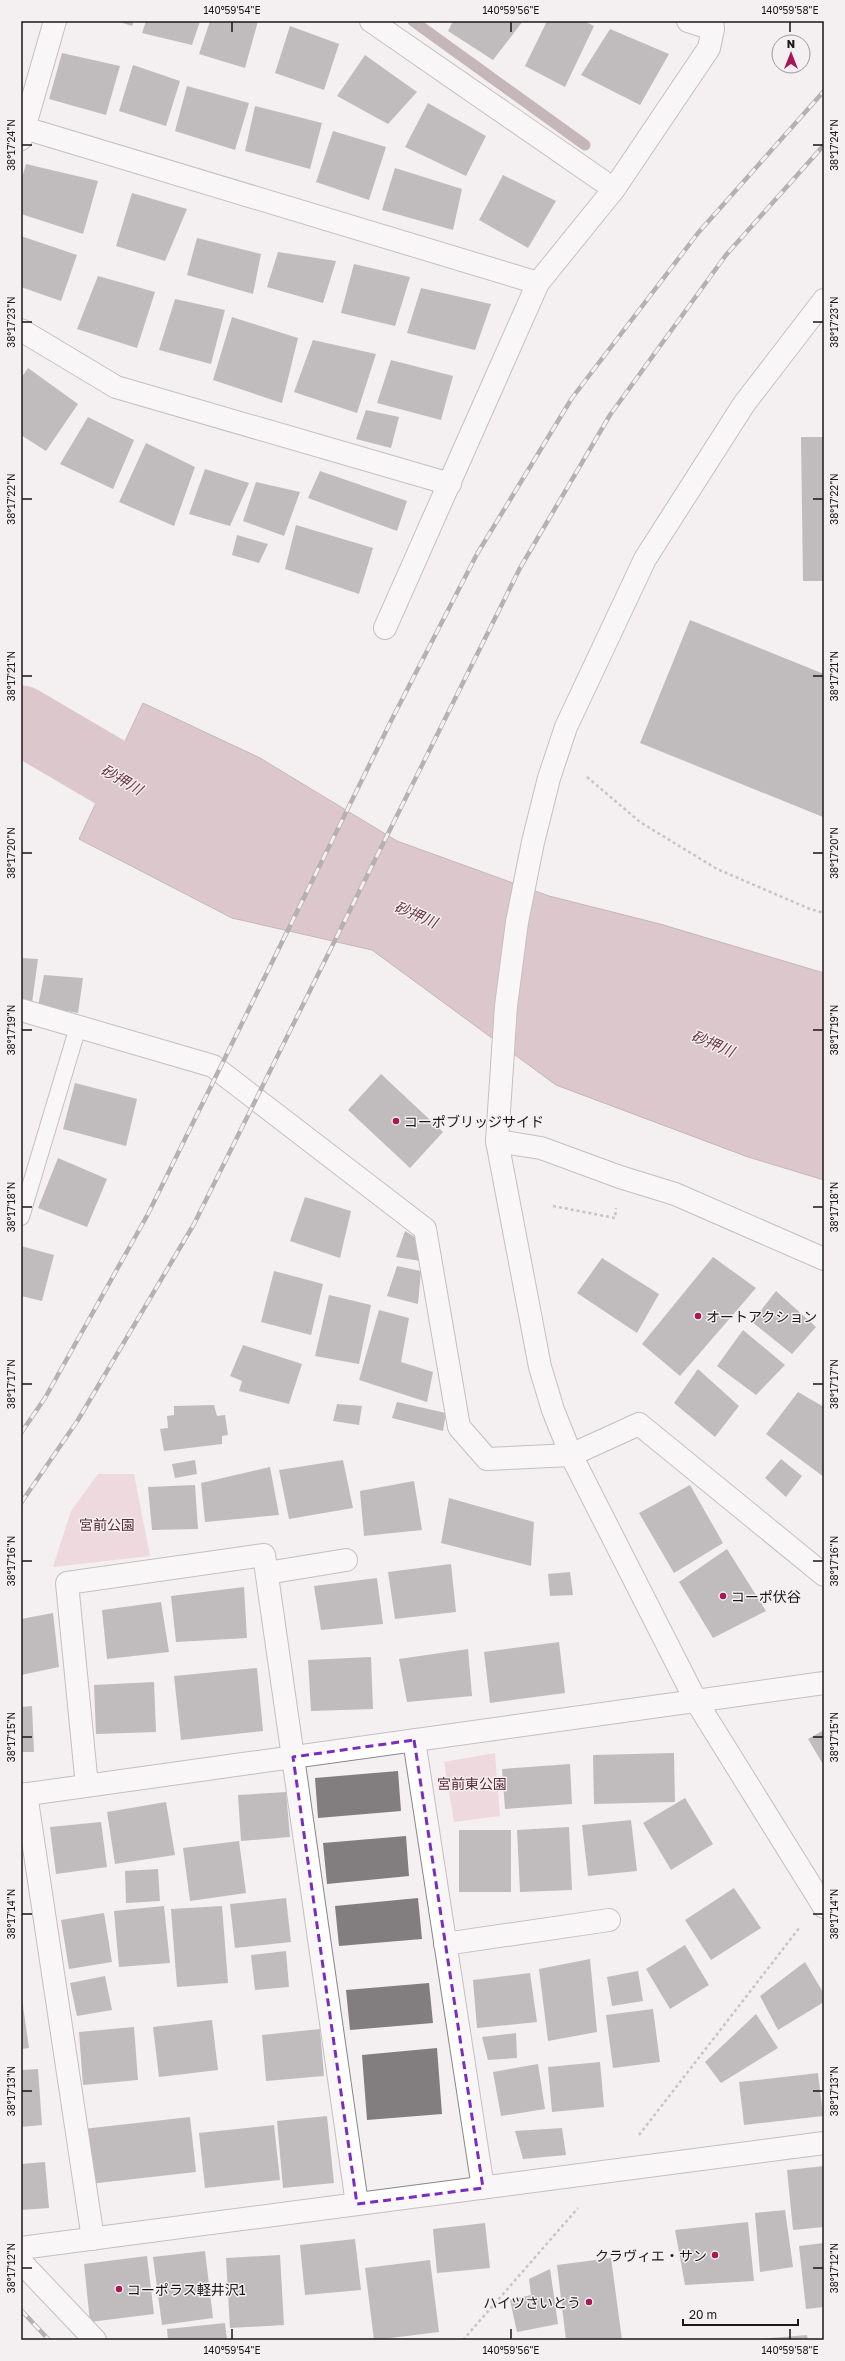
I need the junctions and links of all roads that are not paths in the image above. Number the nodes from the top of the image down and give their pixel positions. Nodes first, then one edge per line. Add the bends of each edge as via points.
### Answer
1 (55, 21) edge
2 (371, 21) edge
3 (688, 21) edge
4 (712, 25) edge
5 (22, 131) edge
6 (614, 189) junction
7 (538, 284) junction
8 (824, 300) edge
9 (21, 330) edge
10 (450, 484) junction
11 (385, 628) dead end
12 (21, 1010) edge
13 (78, 1027) junction
14 (497, 1141) junction
15 (21, 1217) edge
16 (824, 1259) edge
17 (571, 1455) junction
18 (346, 1560) dead end
19 (267, 1572) junction
20 (824, 1575) edge
21 (824, 1683) edge
22 (696, 1701) junction
23 (414, 1740) junction
24 (293, 1757) junction
25 (87, 1786) junction
26 (24, 1795) edge
27 (824, 1907) edge
28 (610, 1920) dead end
29 (445, 1944) junction
30 (824, 2143) edge
31 (483, 2188) junction
32 (357, 2204) junction
33 (93, 2239) junction
34 (21, 2248) edge
35 (21, 2262) edge
36 (95, 2340) edge

1 - 5 street
2 - 6 street
3 - 4 street
4 - 6 street via 709,48
5 - 7 street
6 - 7 street
7 - 10 street
8 - 14 street via 744,404 645,559 566,727 549,778 517,922 506,1006
9 - 10 street via 116,387
10 - 11 street
12 - 13 street
13 - 15 lane
13 - 17 street via 213,1066 425,1229 459,1427 487,1458
14 - 16 street via 541,1148 675,1194
14 - 17 street via 540,1368
17 - 20 street via 639,1424
17 - 22 street
18 - 19 street
19 - 24 street
19 - 25 street via 264,1555 67,1583
21 - 22 street
22 - 23 street
22 - 27 street
23 - 24 street
23 - 29 street
24 - 25 street
24 - 32 street
25 - 26 street
26 - 33 street
28 - 29 street
29 - 31 street
30 - 31 street
31 - 32 street
32 - 33 street
33 - 34 street
35 - 36 street

